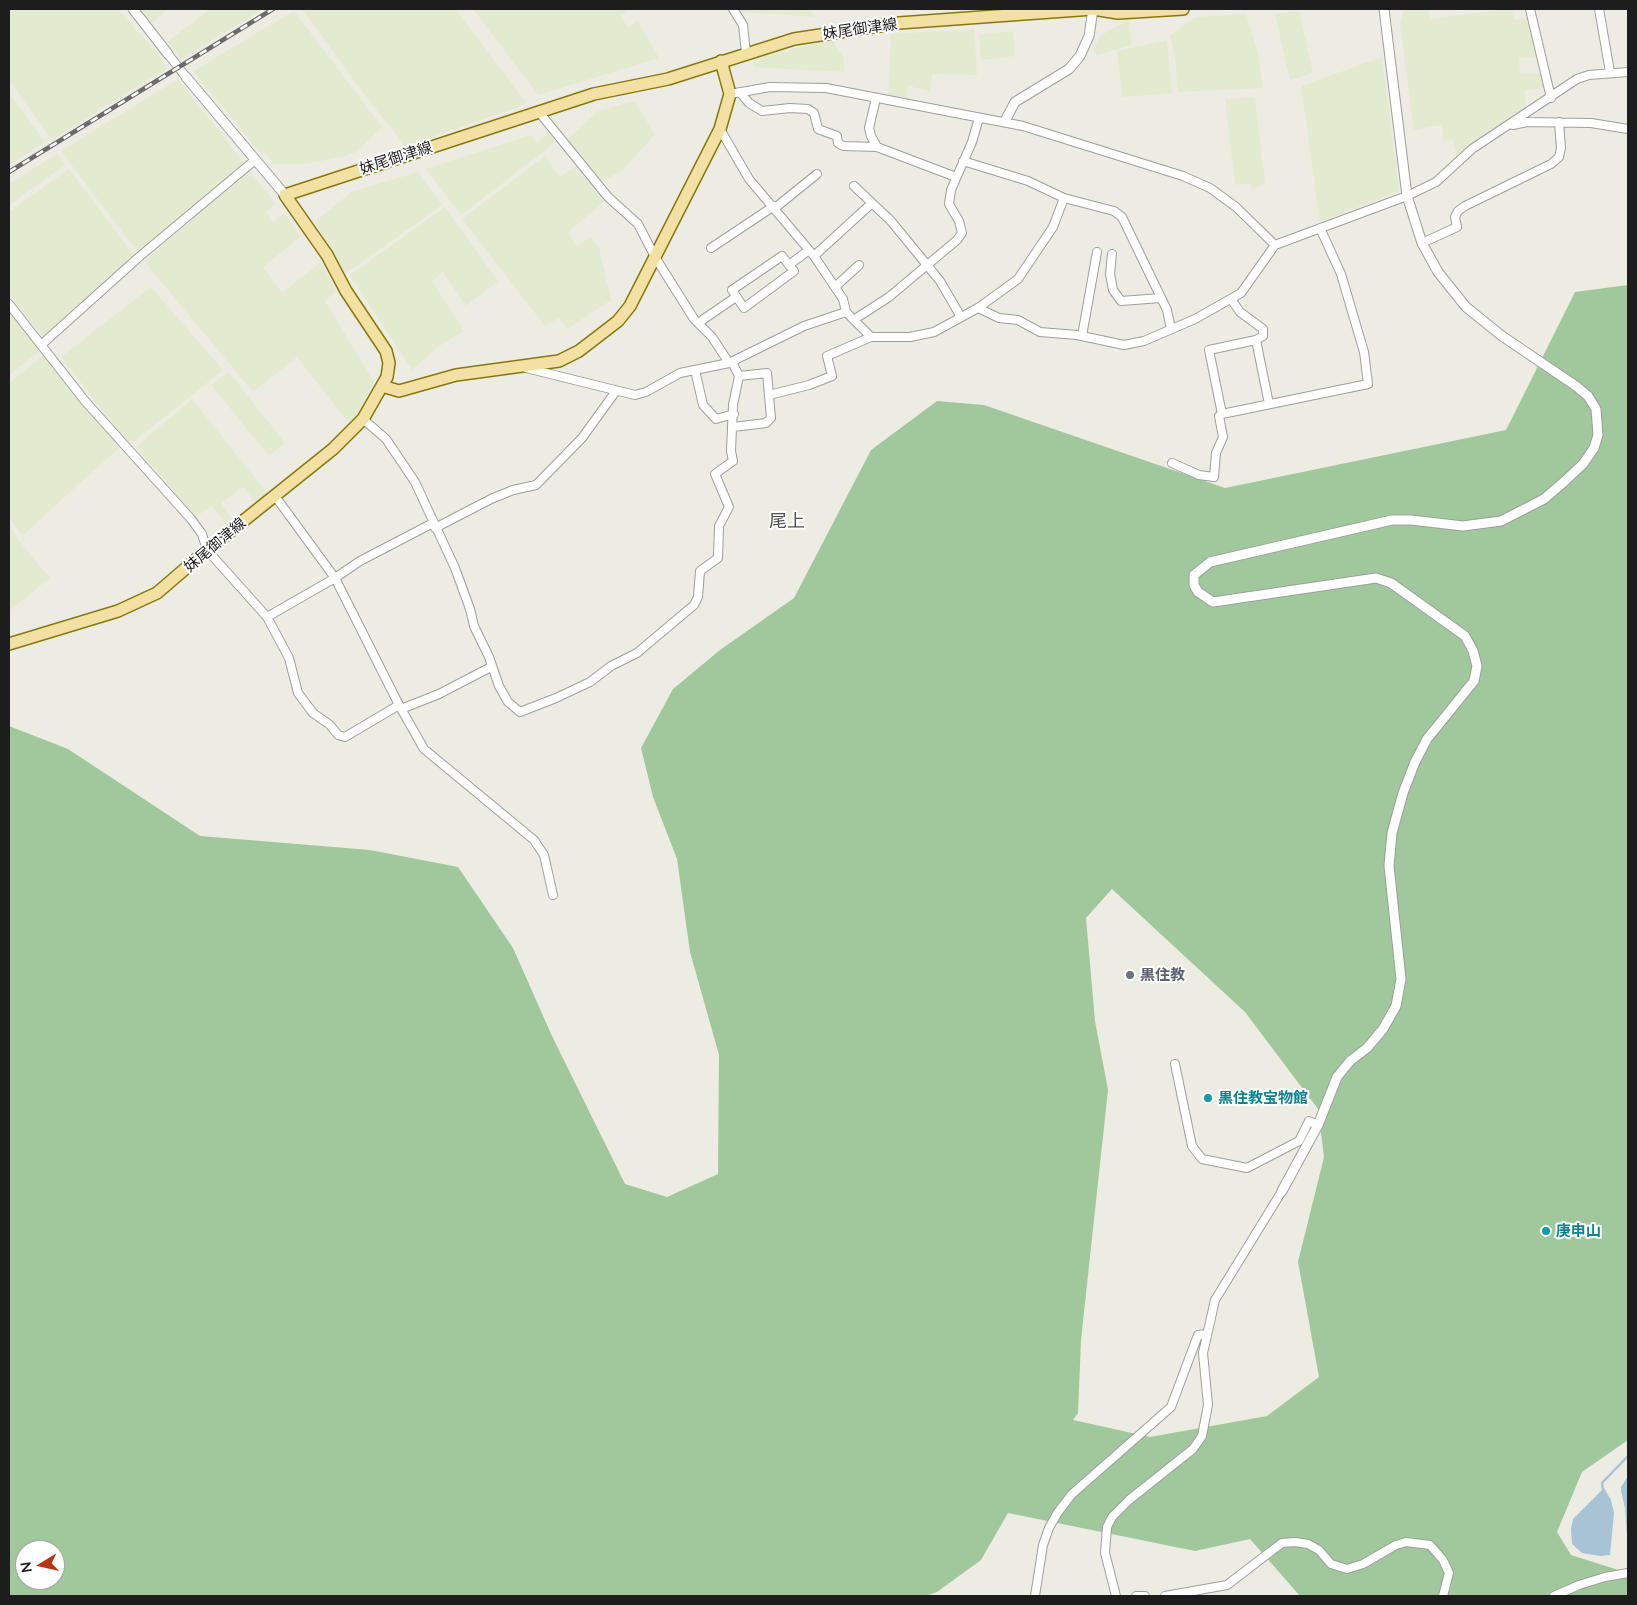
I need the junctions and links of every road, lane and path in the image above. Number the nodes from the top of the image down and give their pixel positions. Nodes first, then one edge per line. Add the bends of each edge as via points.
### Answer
1 (132, 9) edge
2 (733, 9) edge
3 (1093, 9) edge
4 (1184, 9) edge
5 (1384, 9) edge
6 (1530, 9) edge
7 (1599, 9) edge
8 (746, 53) junction
9 (168, 54) joint
10 (721, 61) junction
11 (1610, 72) junction
12 (1628, 72) edge
13 (186, 77) joint
14 (735, 93) junction
15 (876, 98) junction
16 (1551, 98) junction
17 (539, 112) junction
18 (979, 118) junction
19 (1005, 121) junction
20 (1559, 122) junction
21 (1508, 126) junction
22 (720, 128) junction
23 (1628, 129) edge
24 (877, 147) junction
25 (255, 160) junction
26 (963, 160) junction
27 (817, 174) dead end
28 (956, 177) junction
29 (854, 186) dead end
30 (285, 195) junction
31 (1406, 196) junction
32 (1064, 198) junction
33 (872, 203) junction
34 (774, 207) junction
35 (1320, 228) junction
36 (1422, 243) junction
37 (1275, 245) junction
38 (711, 248) dead end
39 (1097, 252) dead end
40 (812, 253) junction
41 (1112, 254) dead end
42 (655, 257) junction
43 (926, 264) junction
44 (789, 265) junction
45 (859, 265) dead end
46 (835, 287) junction
47 (736, 297) junction
48 (1161, 298) junction
49 (1232, 299) junction
50 (9, 304) edge
51 (978, 308) junction
52 (846, 312) junction
53 (960, 317) junction
54 (855, 319) junction
55 (698, 323) junction
56 (1171, 329) junction
57 (1082, 336) junction
58 (871, 337) junction
59 (1256, 340) junction
60 (42, 345) junction
61 (731, 363) junction
62 (523, 367) junction
63 (695, 370) junction
64 (739, 376) junction
65 (382, 386) junction
66 (616, 391) junction
67 (769, 395) junction
68 (1269, 404) junction
69 (734, 414) junction
70 (1222, 414) junction
71 (363, 419) junction
72 (733, 427) junction
73 (1172, 463) dead end
74 (276, 496) junction
75 (434, 525) junction
76 (207, 550) junction
77 (335, 578) junction
78 (267, 617) junction
79 (9, 644) edge
80 (491, 667) junction
81 (400, 707) junction
82 (553, 895) dead end
83 (1175, 1064) dead end
84 (1318, 1125) junction
85 (1282, 1192) joint
86 (1207, 1334) junction
87 (1628, 1573) edge
88 (1035, 1596) edge
89 (1116, 1596) edge
90 (1136, 1596) edge
91 (1145, 1596) edge
92 (1165, 1596) edge
93 (1444, 1596) edge
94 (1554, 1596) edge

1 - 9 street
2 - 8 street via 743,25
3 - 4 main road, 妹尾御津線 via 1118,13
3 - 8 main road, 妹尾御津線 via 899,23 794,39
3 - 19 street via 1089,36 1080,56 1069,69 1015,102
5 - 31 street
6 - 16 street
7 - 11 street
8 - 10 main road, 妹尾御津線
9 - 13 street
10 - 14 main road
10 - 17 main road, 妹尾御津線 via 668,79 594,94
11 - 12 street
11 - 16 street via 1577,79
13 - 25 street
14 - 15 street via 793,86 826,88
14 - 22 main road
14 - 24 street via 762,111 808,110 814,113 818,129 837,136 838,143 843,146
15 - 18 street
15 - 24 street via 870,128
16 - 21 street
17 - 30 main road, 妹尾御津線
17 - 42 street via 608,198 638,224
18 - 19 street
18 - 26 street
19 - 37 street via 1184,176 1210,188 1236,207
20 - 21 street
20 - 23 street via 1591,122
20 - 36 street via 1561,148 1559,157 1552,164 1465,206 1455,217 1457,228
21 - 31 street via 1472,149 1436,182
22 - 34 street via 749,178
22 - 42 main road
24 - 28 street
25 - 30 street
25 - 60 street via 139,257
26 - 28 street
26 - 32 street via 1028,181
27 - 34 street
28 - 43 street via 948,204 959,221 962,233
29 - 33 street
30 - 65 main road, 妹尾御津線 via 327,255 346,291 386,351 389,363
31 - 35 street
31 - 36 street
32 - 48 street via 1114,211 1122,217
32 - 51 street via 1052,227 1018,279
33 - 40 street
33 - 43 street
34 - 38 street
34 - 40 street
35 - 37 street
35 - 68 street via 1341,274 1364,352 1368,384
36 - 84 street via 1438,272 1466,307 1588,396 1596,409 1598,435 1583,464 1566,480 1544,499 1501,520 1463,526 1411,520 1383,522 1210,562 1194,575 1198,592 1213,602 1376,578 1405,593 1465,636 1477,666 1474,681 1427,739 1415,762 1392,833 1389,866 1401,979 1396,1006 1383,1029 1337,1077
37 - 49 street via 1241,293
39 - 57 street
40 - 44 street
40 - 46 street
41 - 48 street via 1110,274 1113,290 1121,302
42 - 55 street
42 - 62 main road via 630,306 618,321 567,358
43 - 53 street via 940,281
43 - 54 street via 889,297
44 - 47 street via 782,256 732,290
44 - 47 street via 794,271 744,308
45 - 46 street
46 - 52 street
47 - 55 street
48 - 56 street
49 - 56 street
49 - 59 street via 1240,312 1263,329 1263,336
50 - 60 street
51 - 53 street
51 - 57 street via 999,318 1018,320 1040,332
52 - 54 street
52 - 61 street via 804,326
53 - 58 street via 934,332 910,337
54 - 58 street
55 - 61 street
56 - 57 street via 1144,341 1124,345
58 - 67 street via 827,356 832,376
59 - 68 street
59 - 70 street via 1209,350
60 - 76 street via 86,401 191,518 202,534
61 - 63 street
61 - 64 street
62 - 65 main road via 456,375 399,391
62 - 66 street
63 - 66 street via 663,380 646,392 635,395
63 - 69 street via 703,404 716,419
64 - 67 street via 766,373
64 - 69 street
65 - 71 main road, 妹尾御津線
66 - 75 street via 582,438 536,485 513,490
67 - 72 street via 769,422
68 - 70 street
69 - 72 street
70 - 73 street via 1219,416 1223,437 1216,453 1214,477 1199,475
71 - 74 main road, 妹尾御津線 via 333,449
71 - 75 street via 379,431 398,456 415,482
72 - 80 street via 733,461 715,474 729,503 719,526 720,551 714,562 700,571 698,597 694,605 637,653 611,666 590,682 520,712 505,698
74 - 76 main road, 妹尾御津線
74 - 77 street
75 - 77 street via 360,561
75 - 80 street via 455,568
76 - 78 street
76 - 79 main road, 妹尾御津線 via 180,575 145,600 89,622
77 - 78 street
77 - 81 street
78 - 81 street via 289,658 298,693 313,713 338,735 345,737
80 - 81 street via 439,694
81 - 82 street via 424,749 534,840 544,855
83 - 84 street via 1192,1146 1202,1160 1247,1168 1299,1141 1309,1122
84 - 85 street
85 - 86 street via 1224,1282 1215,1300
86 - 88 street via 1198,1335 1171,1407 1072,1494 1058,1512 1043,1545
86 - 89 street via 1203,1353 1208,1405 1202,1436 1193,1449 1129,1500 1112,1517 1108,1527 1105,1553
87 - 94 street via 1604,1576
90 - 91 street
92 - 93 street via 1227,1585 1282,1543 1294,1542 1308,1544 1332,1564 1347,1569 1364,1564 1406,1542 1430,1545 1444,1560 1449,1573

